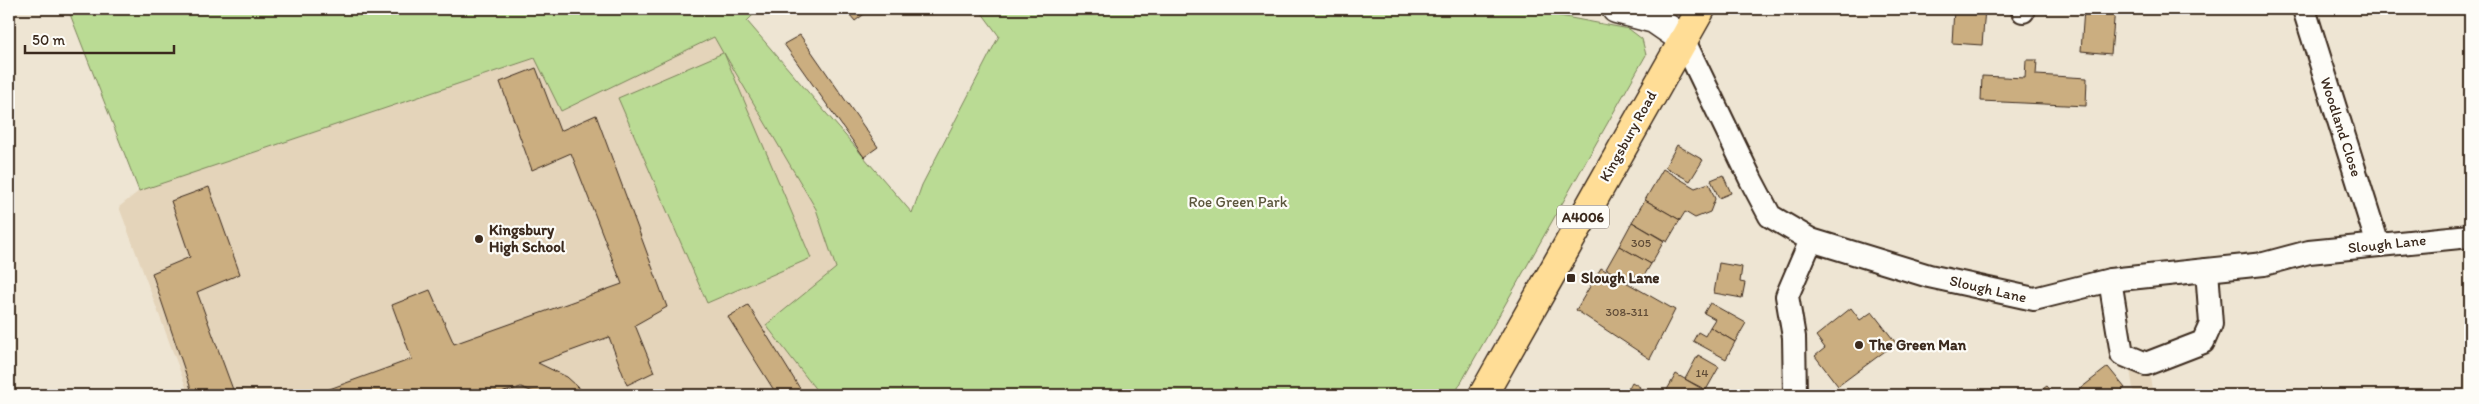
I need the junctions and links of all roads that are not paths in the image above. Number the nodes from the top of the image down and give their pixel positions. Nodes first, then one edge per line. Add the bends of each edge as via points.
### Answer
1 (1616, 9) edge
2 (1701, 9) edge
3 (2304, 9) edge
4 (1683, 39) junction
5 (2470, 236) edge
6 (1812, 240) junction
7 (2378, 245) junction
8 (2207, 270) junction
9 (2110, 280) junction
10 (1483, 395) edge
11 (1795, 395) edge

1 - 4 street via 1654,19
2 - 4 main road, Kingsbury Road / A4006
3 - 7 street, Woodland Close
4 - 6 street, Slough Lane via 1770,216
4 - 10 main road, Kingsbury Road / A4006
5 - 7 street, Slough Lane
6 - 9 street, Slough Lane via 1929,276 2034,299
6 - 11 street via 1787,296 1794,337
7 - 8 street, Slough Lane via 2309,252 2264,264
8 - 9 street, Slough Lane
8 - 9 street via 2211,324 2204,342 2146,364 2122,354

